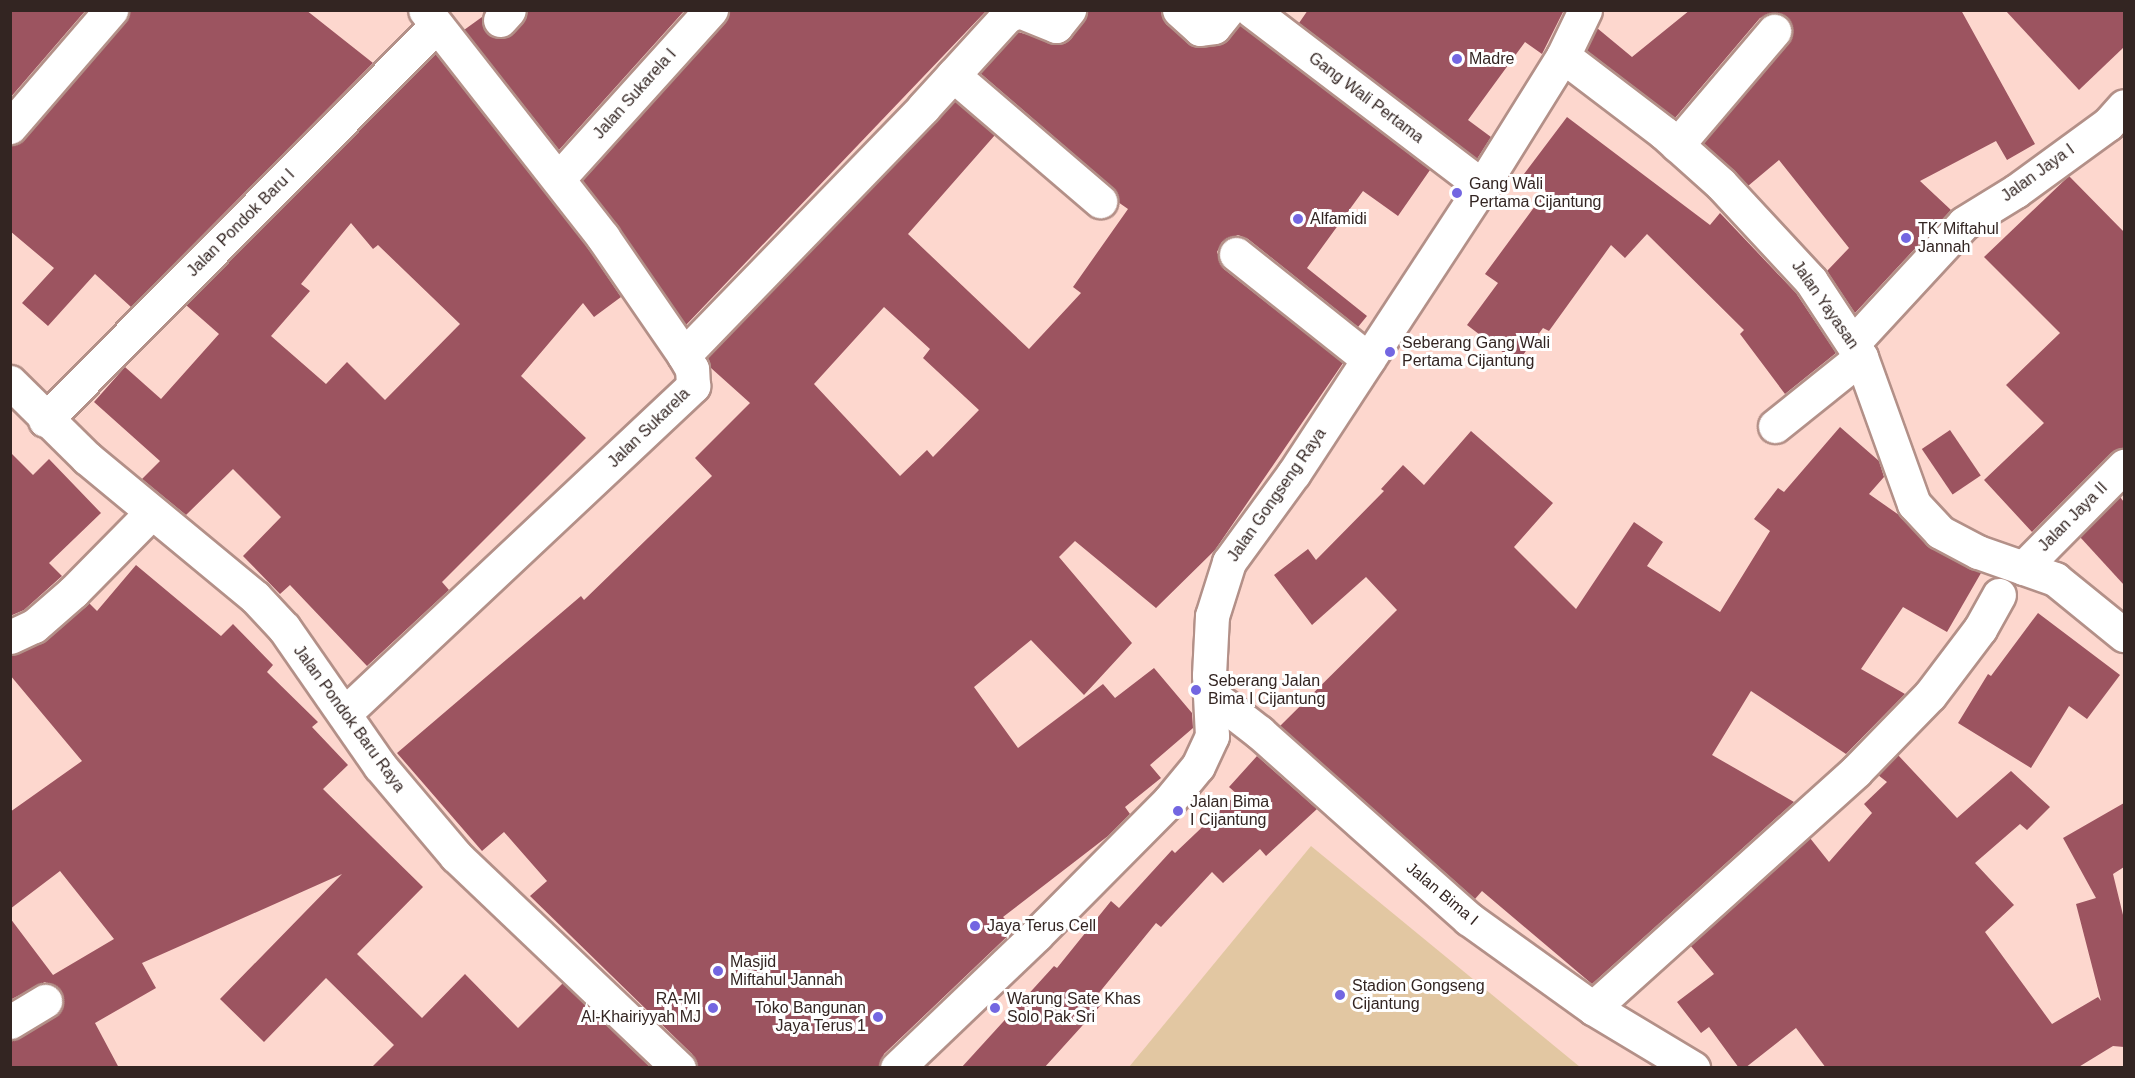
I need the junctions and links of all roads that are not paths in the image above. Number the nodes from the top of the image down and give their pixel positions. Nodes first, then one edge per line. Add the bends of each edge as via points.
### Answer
1 (111, 10) edge
2 (711, 10) edge
3 (1069, 10) edge
4 (1179, 10) edge
5 (1228, 10) edge
6 (1585, 10) edge
7 (1261, 14) edge
8 (431, 18) edge
9 (1774, 31) dead end
10 (1563, 56) junction
11 (953, 75) junction
12 (2124, 106) edge
13 (10, 127) edge
14 (1677, 145) junction
15 (559, 178) junction
16 (1482, 186) junction
17 (1100, 201) dead end
18 (1236, 254) dead end
19 (1857, 350) junction
20 (684, 355) junction
21 (1368, 359) junction
22 (10, 381) edge
23 (45, 420) junction
24 (1775, 426) dead end
25 (2124, 466) edge
26 (151, 513) junction
27 (2024, 568) junction
28 (1999, 595) dead end
29 (2124, 635) edge
30 (10, 637) edge
31 (1210, 694) junction
32 (345, 713) junction
33 (45, 1001) dead end
34 (1593, 1008) junction
35 (10, 1022) edge
36 (679, 1068) edge
37 (897, 1068) edge
38 (1693, 1068) edge

1 - 13 street
2 - 15 street, Jalan Sukarela I
3 - 11 street via 1056,26 1019,12 1007,16
4 - 5 street via 1200,30 1214,27
6 - 10 street, Jalan Gongseng Raya
7 - 16 street, Gang Wali Pertama
8 - 15 street, Jalan Sukarela
8 - 23 street, Jalan Pondok Baru I
9 - 14 street
10 - 14 street, Jalan Yayasan
10 - 16 street, Jalan Gongseng Raya
11 - 17 street
11 - 20 street
12 - 19 street, Jalan Jaya I via 2108,124 2016,191 1964,223
14 - 19 street, Jalan Yayasan via 1793,259
15 - 20 street, Jalan Sukarela
16 - 21 street, Jalan Gongseng Raya
18 - 21 street
19 - 24 street, Jalan Jaya I
19 - 27 street, Jalan Yayasan via 1914,504 1940,532 1958,543
20 - 32 street, Jalan Sukarela via 692,369 693,386 676,406
21 - 31 street, Jalan Gongseng Raya via 1294,473 1229,562 1212,616
22 - 23 street, Jalan Pondok Baru Raya
23 - 26 street, Jalan Pondok Baru Raya
25 - 27 street, Jalan Jaya II
26 - 30 street via 73,592 34,626
26 - 32 street, Jalan Pondok Baru Raya via 255,597 284,628
27 - 29 street, Jalan Yayasan via 2055,579
28 - 34 street via 1980,629 1922,704 1790,831
31 - 34 street, Jalan Bima I via 1259,732 1469,918
31 - 37 street, Jalan Gongseng Raya via 1212,736 1188,780 1036,935
32 - 36 street, Jalan Pondok Baru Raya via 380,766 456,856
33 - 35 street
34 - 38 street, Jalan Bima I

